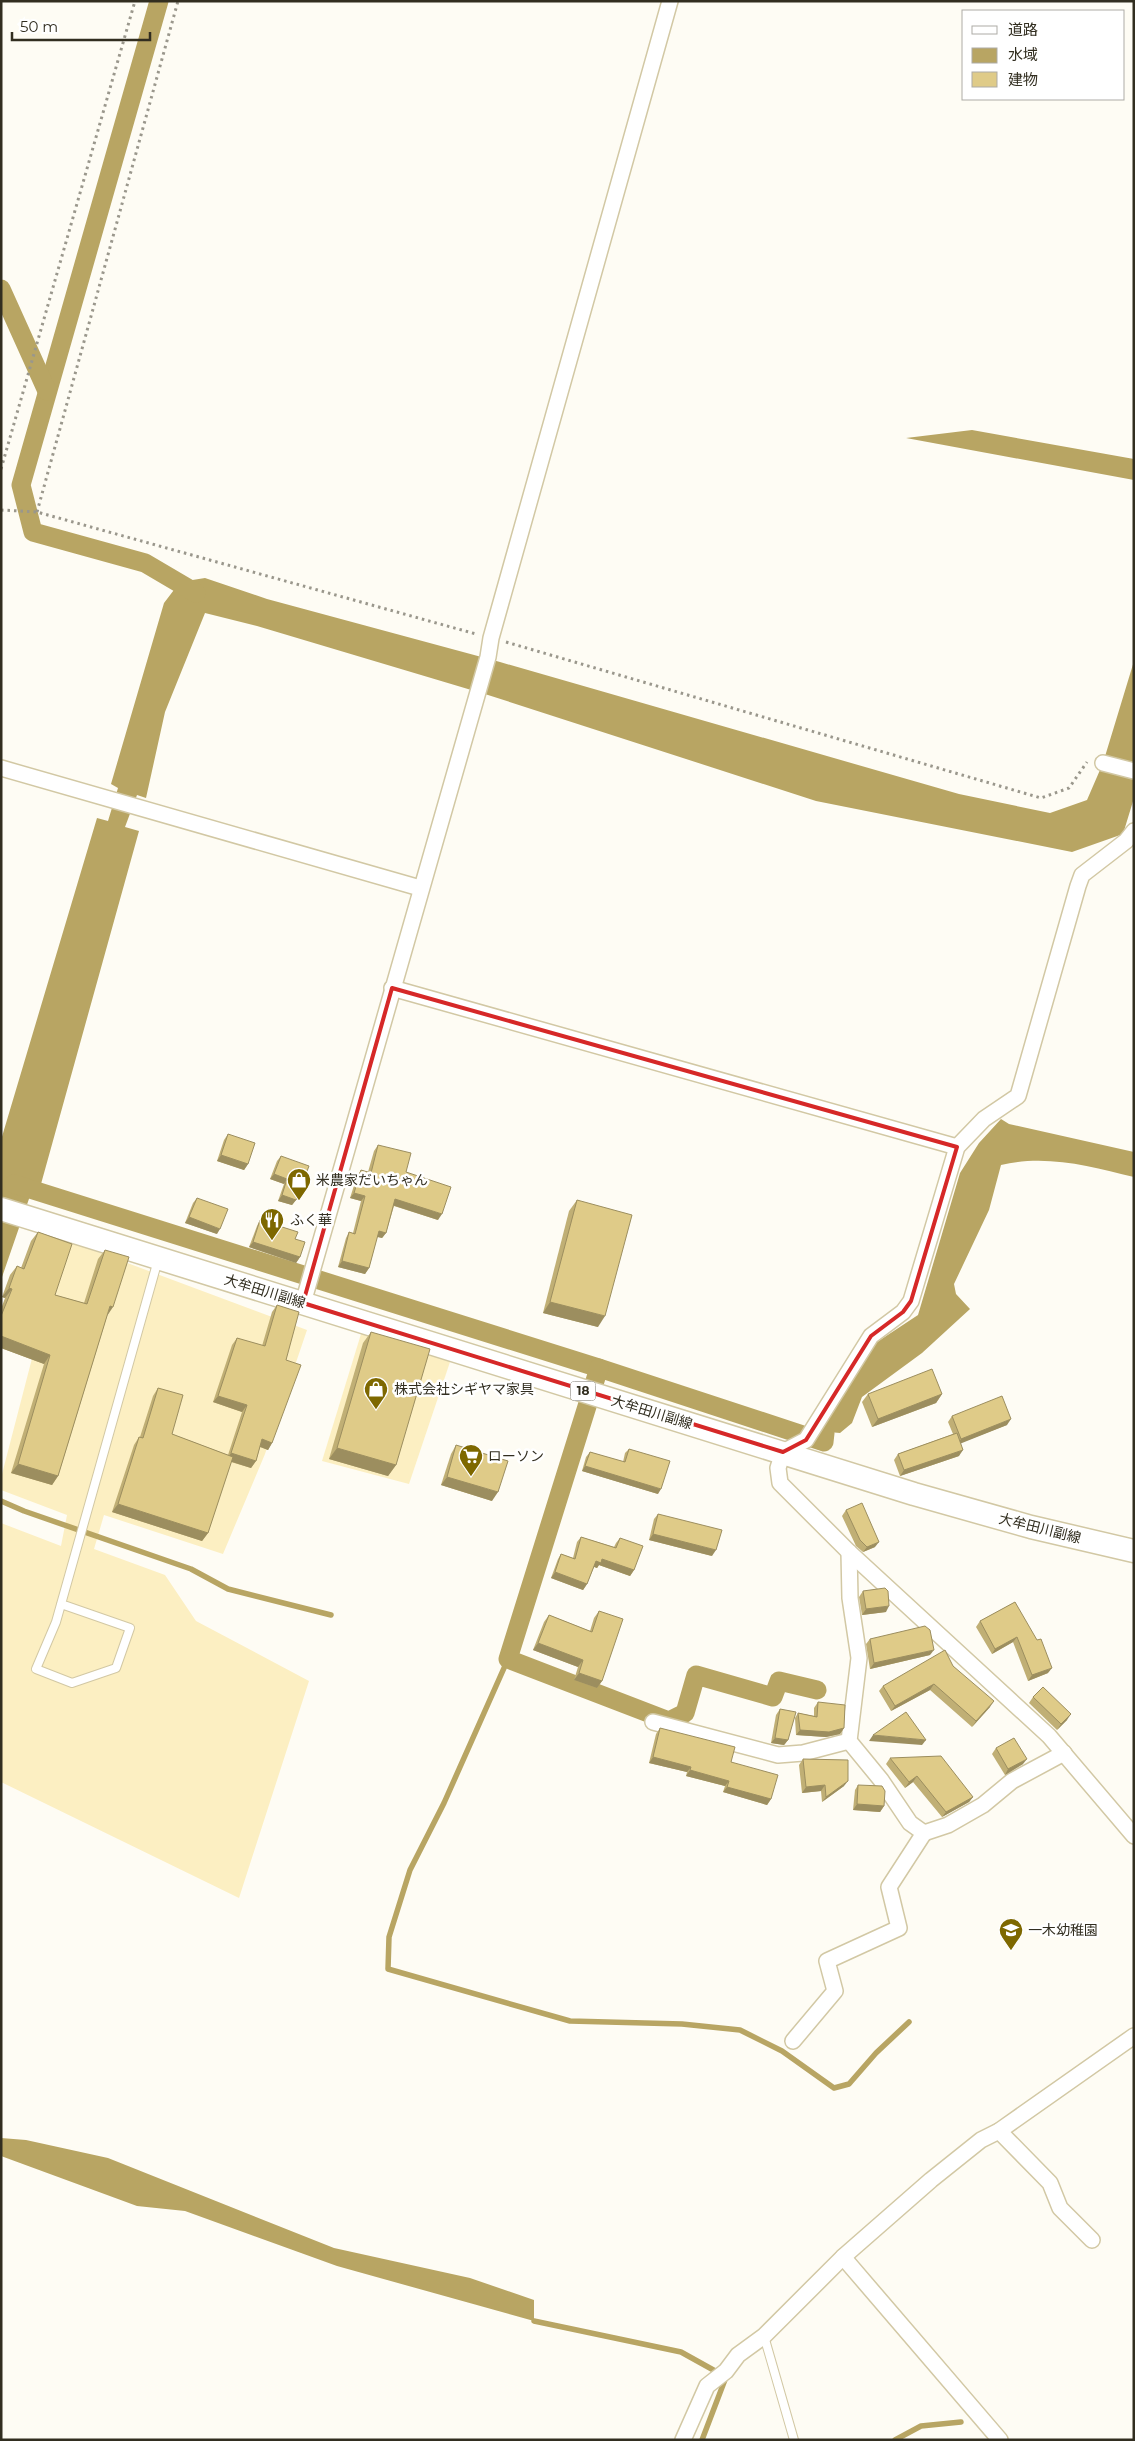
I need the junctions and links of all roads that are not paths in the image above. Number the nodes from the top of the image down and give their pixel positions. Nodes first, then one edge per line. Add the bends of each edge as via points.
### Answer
1 (670, 1) edge
2 (1103, 763) road end
3 (1, 768) edge
4 (1134, 771) edge
5 (1134, 831) edge
6 (420, 888) junction
7 (392, 988) junction
8 (956, 1147) junction
9 (1, 1209) edge
10 (159, 1258) junction
11 (302, 1303) junction
12 (783, 1452) junction
13 (1134, 1551) edge
14 (849, 1552) junction
15 (61, 1604) junction
16 (653, 1722) dead end
17 (849, 1741) junction
18 (1064, 1752) junction
19 (924, 1833) junction
20 (1134, 1836) edge
21 (1134, 2036) edge
22 (793, 2041) dead end
23 (999, 2131) junction
24 (1092, 2240) dead end
25 (843, 2257) junction
26 (764, 2336) junction
27 (683, 2440) edge
28 (794, 2440) edge
29 (1000, 2440) edge

1 - 6 street via 488,657
2 - 4 street
3 - 6 street
5 - 8 street via 1082,875 1018,1096 984,1119
6 - 7 street
7 - 8 street
7 - 11 street
8 - 12 street via 911,1301 903,1312 871,1336 806,1440
9 - 10 main road, 大牟田川副線 / 18
10 - 11 main road, 大牟田川副線 / 18
10 - 15 lane
11 - 12 main road, 大牟田川副線 / 18
12 - 13 main road, 大牟田川副線 / 18 via 914,1494
12 - 14 street via 778,1468 780,1483
14 - 17 street via 850,1598 859,1658
14 - 18 street
15 - 15 lane via 36,1669 72,1683 116,1668 130,1628
16 - 17 street via 778,1755 803,1753
17 - 19 street via 910,1823
18 - 19 street via 1012,1781 983,1805 948,1825
18 - 20 street
19 - 22 street via 889,1887 898,1928 827,1961 835,1991
21 - 23 street
23 - 24 street via 1050,2183 1060,2208
23 - 25 street via 981,2140 931,2180
25 - 26 street
25 - 29 street
26 - 27 street via 738,2355 707,2386
26 - 28 lane

